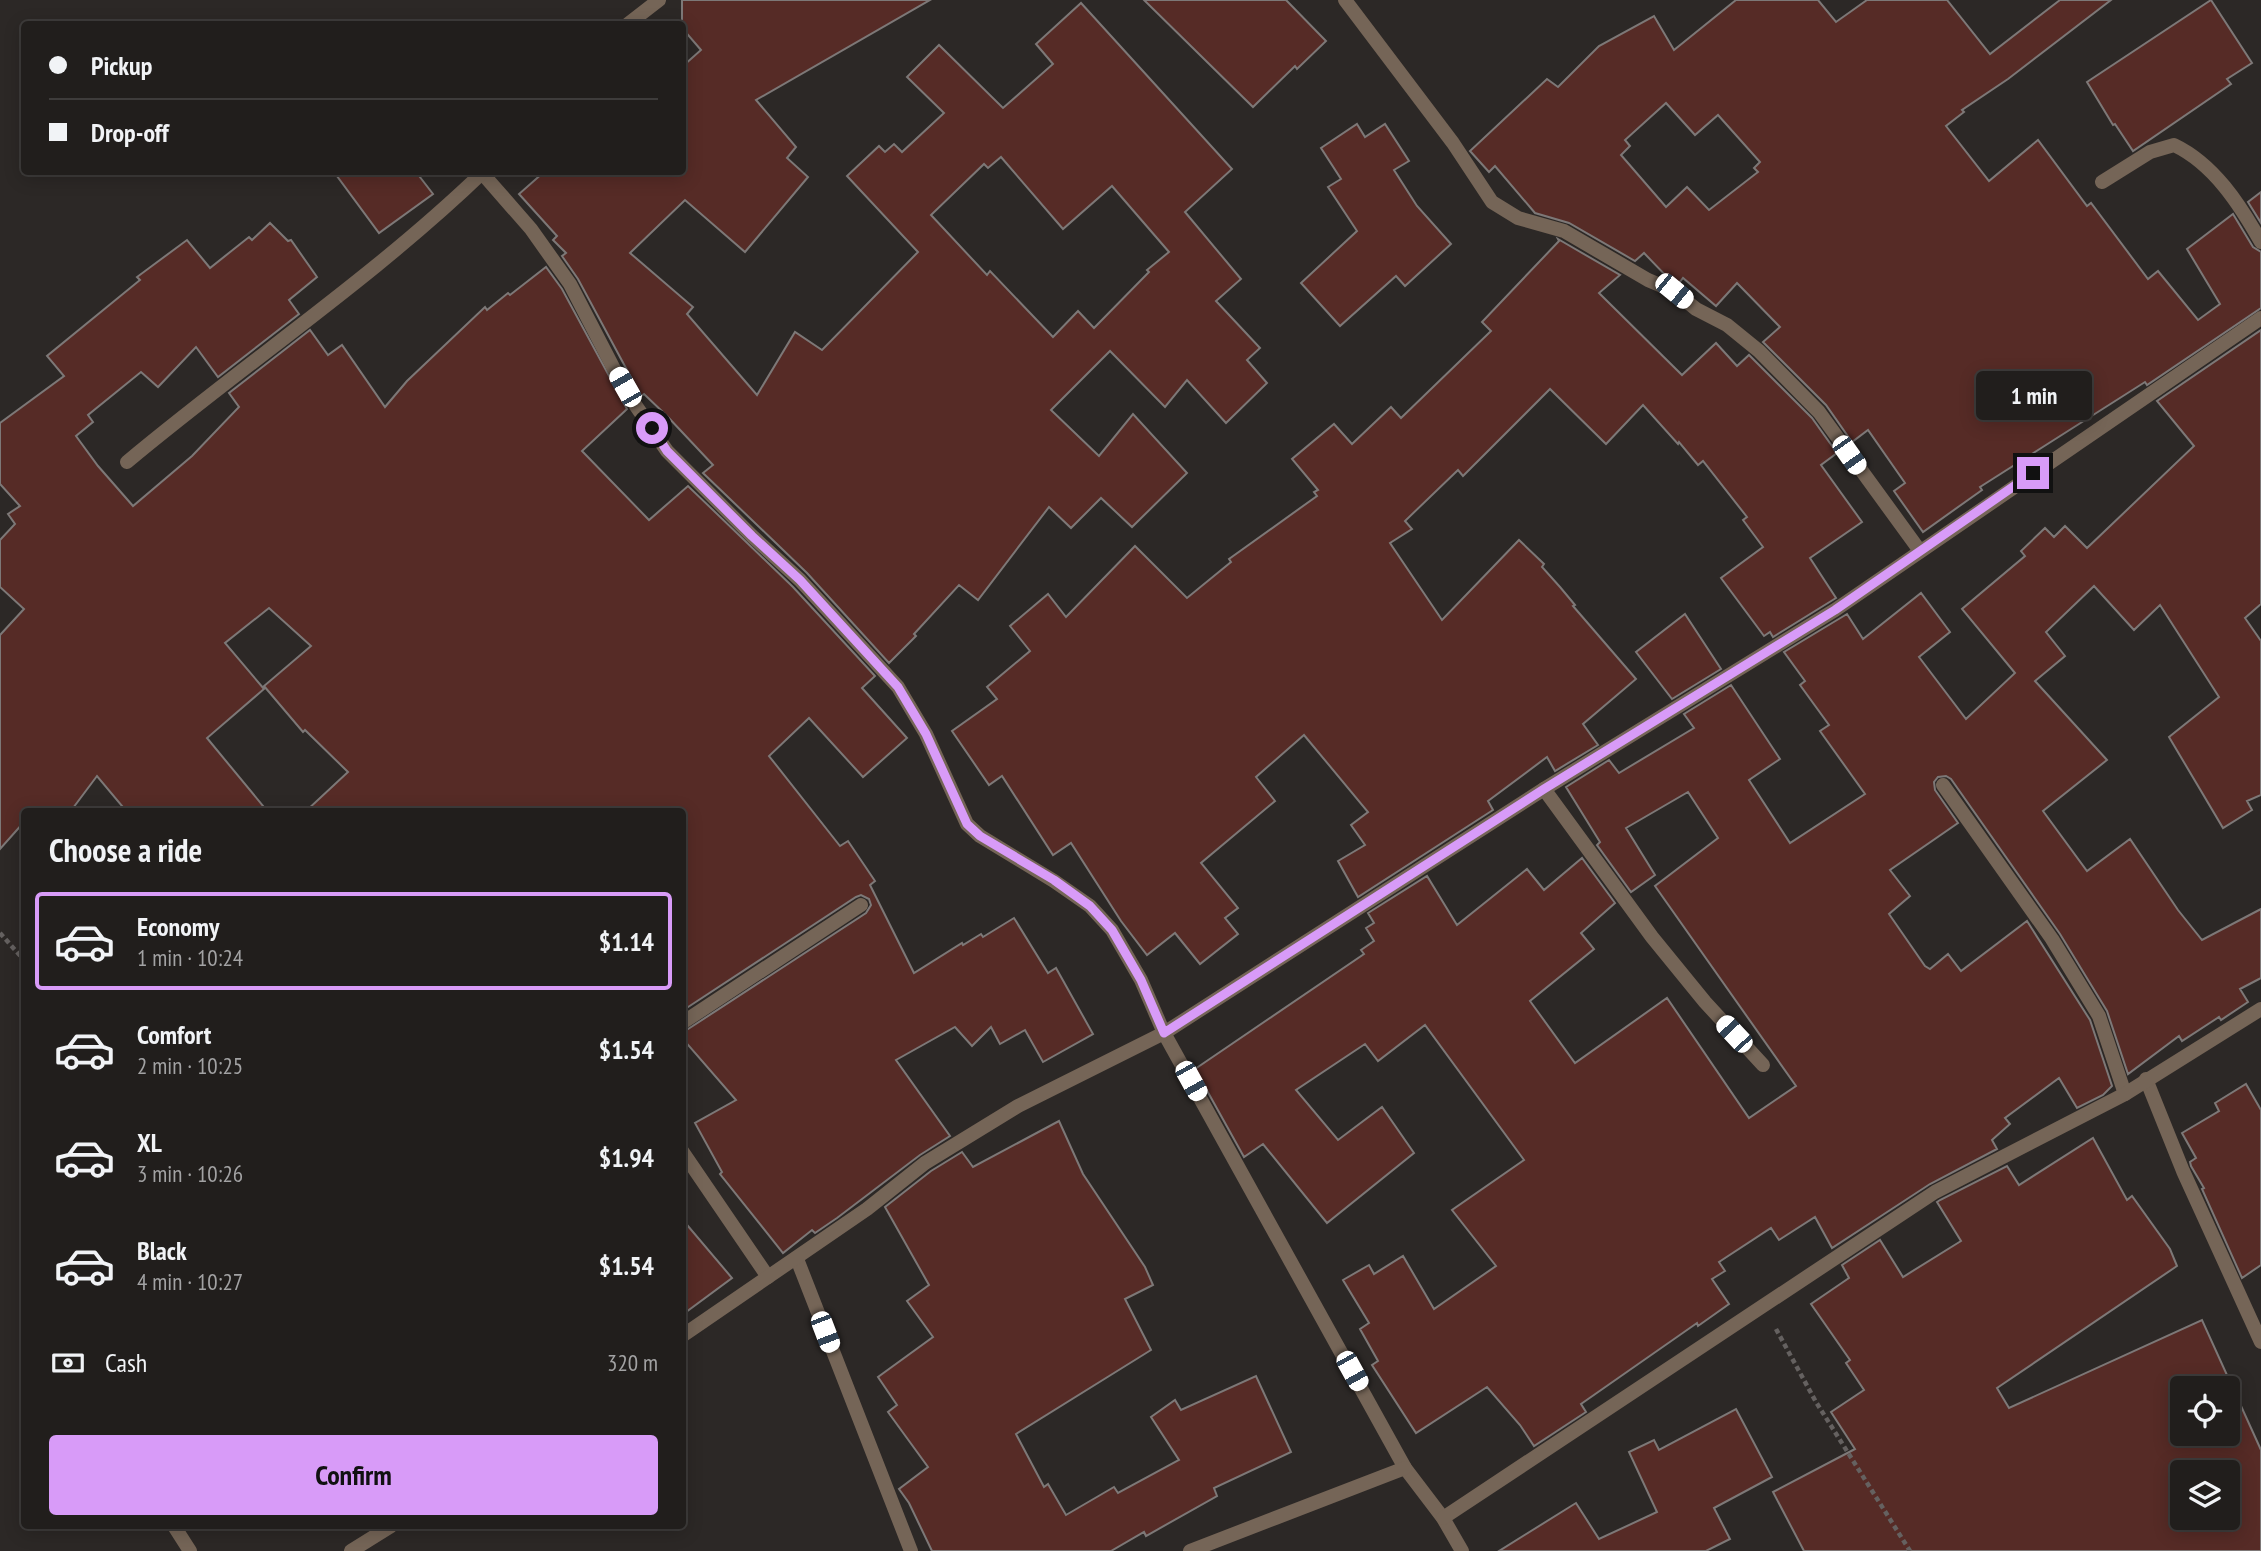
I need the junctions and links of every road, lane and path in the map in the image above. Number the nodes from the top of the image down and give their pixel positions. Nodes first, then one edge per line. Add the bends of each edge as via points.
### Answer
1 (659, 0) edge
2 (1345, 0) edge
3 (632, 21) edge
4 (480, 175) edge
5 (486, 175) edge
6 (2102, 182) dead end
7 (2261, 242) edge
8 (2261, 317) edge
9 (127, 462) dead end
10 (1920, 551) junction
11 (1942, 785) dead end
12 (1544, 789) junction
13 (861, 905) dead end
14 (0, 933) edge
15 (21, 957) edge
16 (2261, 1009) edge
17 (686, 1020) edge
18 (1164, 1033) junction
19 (1763, 1065) dead end
20 (2146, 1079) junction
21 (2125, 1094) junction
22 (686, 1157) edge
23 (797, 1259) junction
24 (768, 1277) junction
25 (1763, 1307) junction
26 (686, 1333) edge
27 (2261, 1342) edge
28 (1405, 1468) junction
29 (1443, 1518) junction
30 (176, 1529) edge
31 (384, 1529) edge
32 (190, 1551) edge
33 (351, 1551) edge
34 (911, 1551) edge
35 (1190, 1551) edge
36 (1462, 1551) edge
37 (1910, 1551) edge

1 - 3 street
2 - 10 street via 1492,202 1518,218 1564,231 1674,291 1759,351 1819,412
4 - 9 street via 417,232
5 - 18 street via 570,284 620,378 667,451 800,580 898,687 926,734 967,824 1090,906 1112,930
6 - 7 street via 2150,152 2174,145 2193,154 2218,180
8 - 10 street
10 - 12 street via 1835,610
11 - 21 street via 2052,939 2099,1016
12 - 18 street
12 - 19 street via 1652,937
13 - 17 street
14 - 15 path
16 - 20 street
18 - 23 street via 973,1133 925,1163
18 - 28 street
20 - 21 street
20 - 27 street
21 - 25 street via 1935,1192
22 - 24 street
23 - 24 street
23 - 34 street
24 - 26 street
25 - 29 street
25 - 37 path via 1816,1402
28 - 29 street
28 - 35 street
29 - 36 street
30 - 32 street
31 - 33 street

